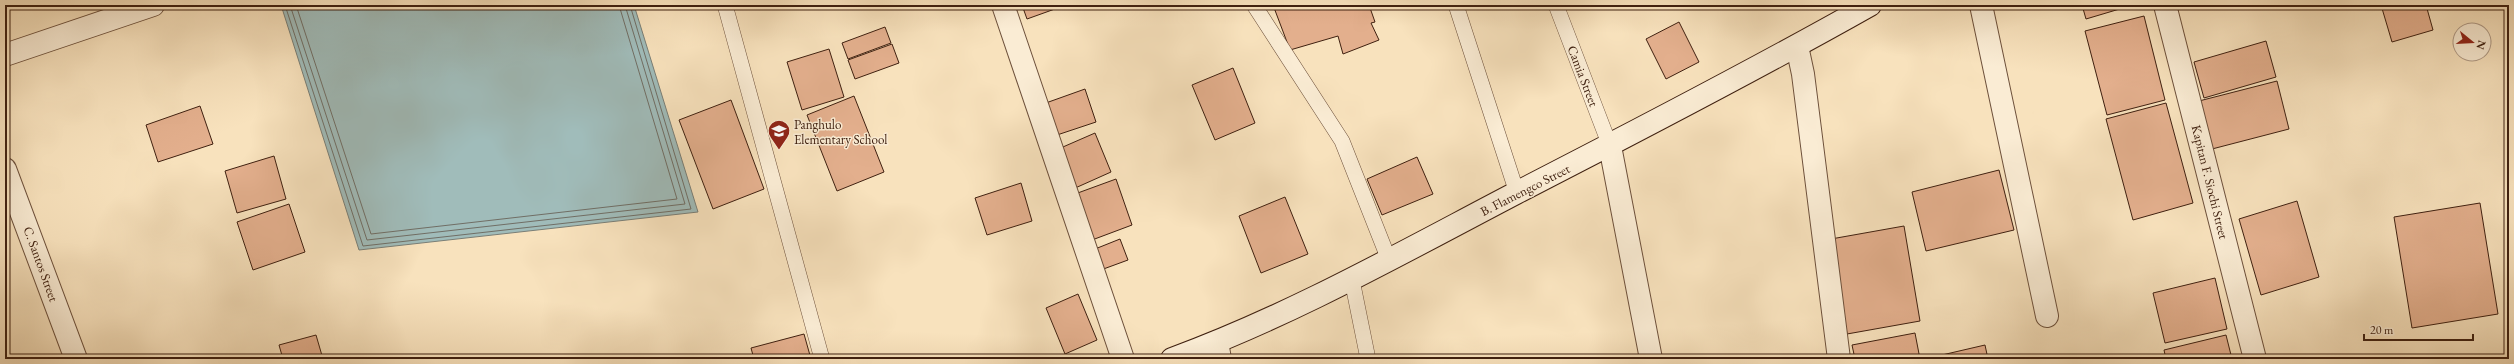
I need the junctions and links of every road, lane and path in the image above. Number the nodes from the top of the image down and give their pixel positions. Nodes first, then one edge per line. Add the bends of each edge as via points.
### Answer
1 (725, 5) edge
2 (1003, 5) edge
3 (1254, 5) edge
4 (1456, 5) edge
5 (1556, 5) edge
6 (1870, 5) edge
7 (1981, 5) edge
8 (2165, 5) edge
9 (150, 6) edge
10 (1797, 46) junction
11 (5, 55) edge
12 (1610, 146) junction
13 (5, 169) edge
14 (1517, 193) junction
15 (1389, 260) junction
16 (1352, 280) junction
17 (2047, 316) dead end
18 (1219, 351) edge
19 (76, 359) edge
20 (822, 359) edge
21 (1123, 359) edge
22 (1172, 359) edge
23 (1368, 359) edge
24 (1651, 359) edge
25 (1839, 359) edge
26 (2255, 359) edge

1 - 20 lane
2 - 21 street
3 - 15 lane via 1342,140
4 - 14 lane
5 - 12 lane, Camia Street
6 - 10 street, B. Flamengco Street
7 - 17 street
8 - 26 street, Kapitan F. Siochi Street
9 - 11 street
10 - 12 street, B. Flamengco Street
10 - 25 street via 1803,74
12 - 14 street, B. Flamengco Street
12 - 24 street
13 - 19 street, C. Santos Street
14 - 15 street, B. Flamengco Street
15 - 16 street, B. Flamengco Street
16 - 18 street, B. Flamengco Street
16 - 23 lane
18 - 22 street, B. Flamengco Street

